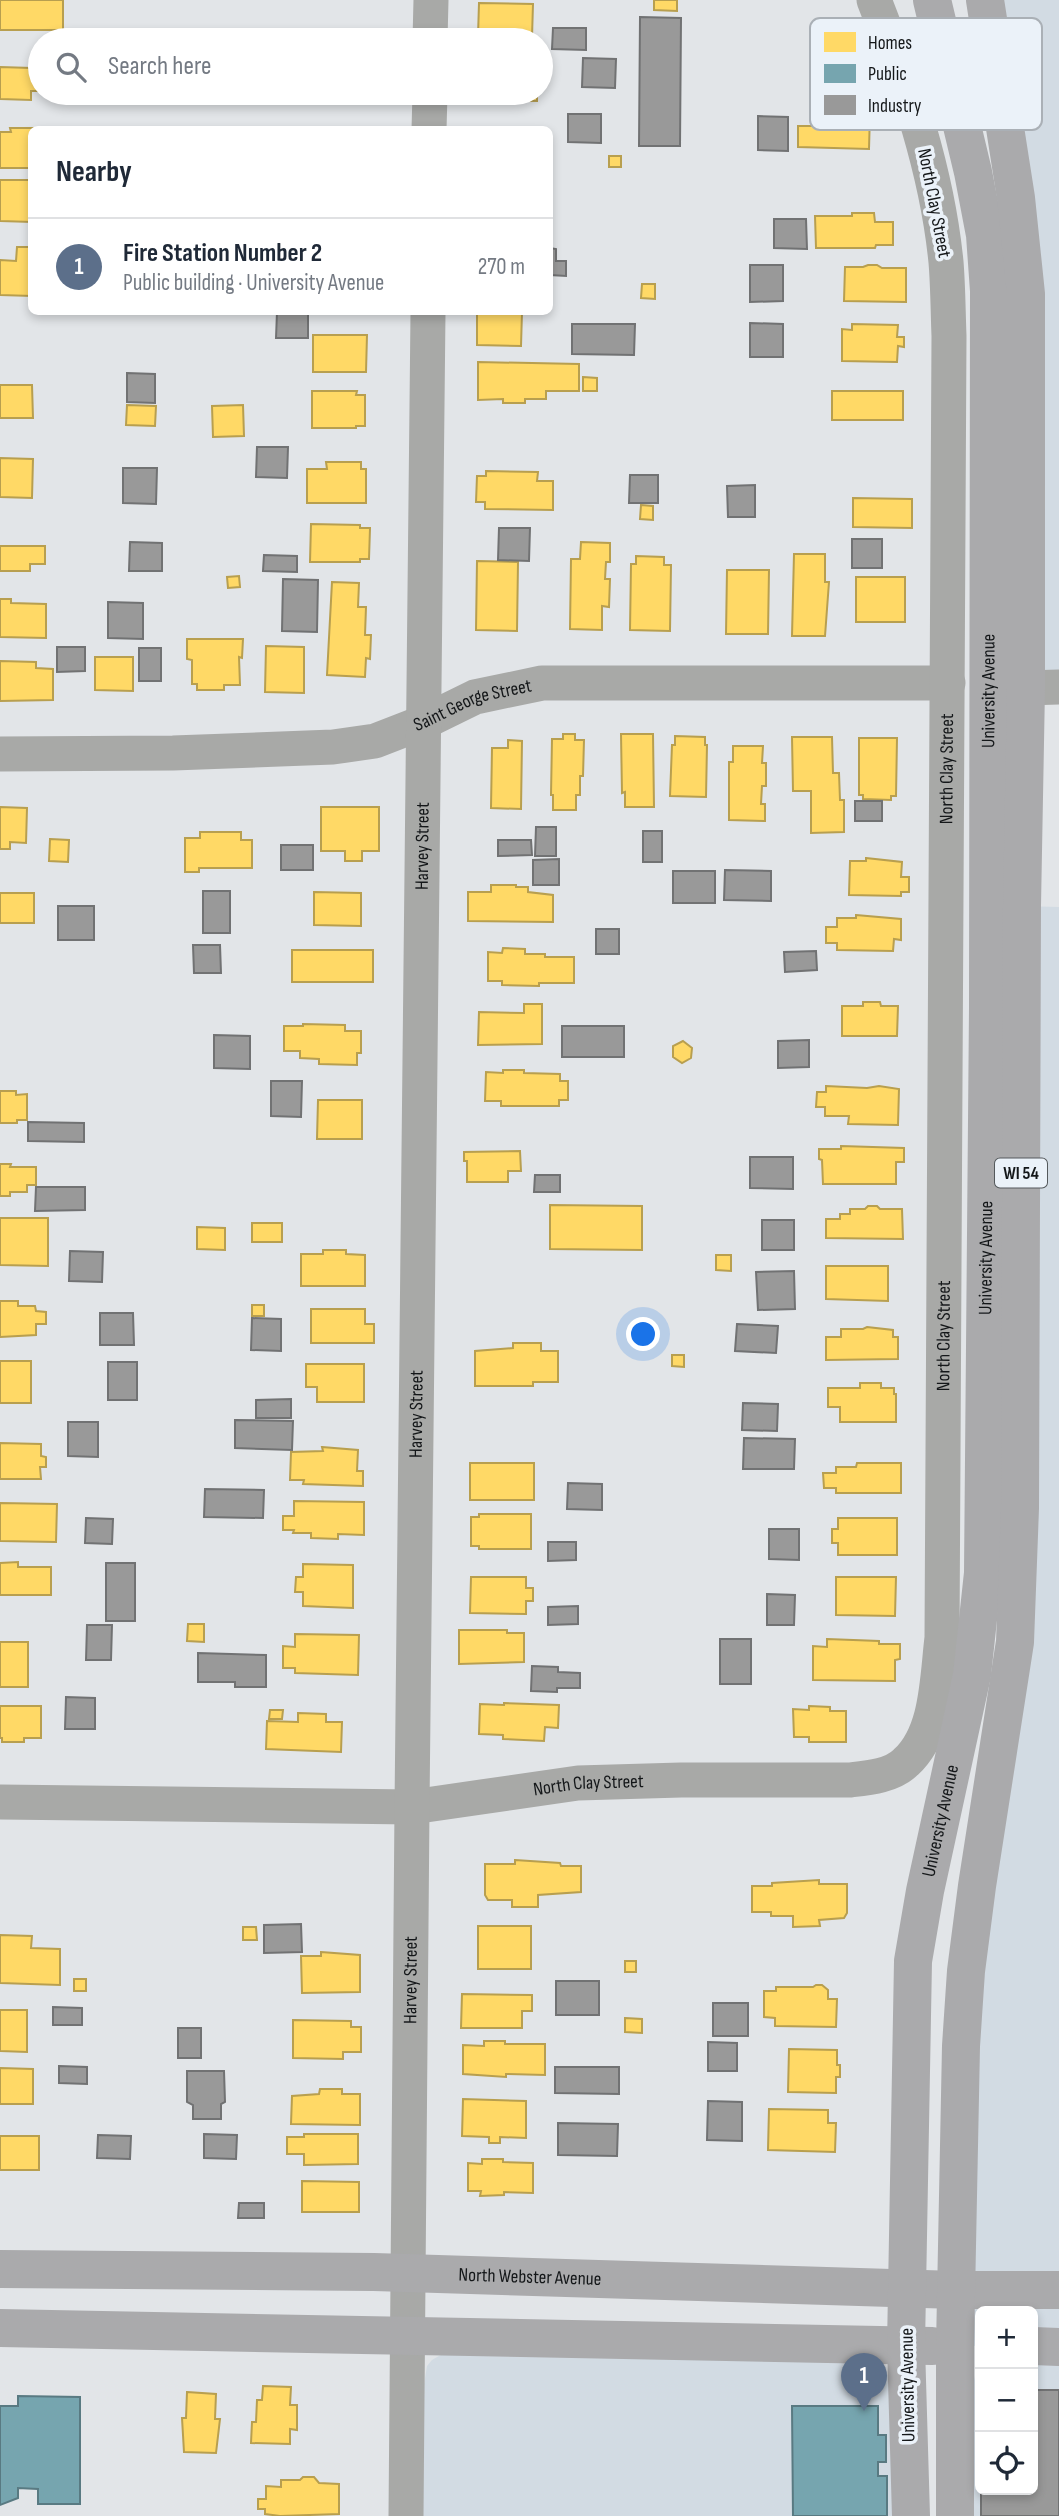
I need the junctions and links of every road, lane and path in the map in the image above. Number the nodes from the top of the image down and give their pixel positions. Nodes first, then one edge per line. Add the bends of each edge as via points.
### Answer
1 (431, 0) edge
2 (874, 0) edge
3 (932, 0) edge
4 (985, 0) edge
5 (881, 18) edge
6 (936, 18) edge
7 (988, 18) edge
8 (430, 28) edge
9 (430, 105) edge
10 (429, 126) edge
11 (919, 130) edge
12 (962, 130) edge
13 (1005, 130) edge
14 (428, 315) edge
15 (948, 683) junction
16 (1042, 687) edge
17 (424, 722) junction
18 (0, 754) edge
19 (0, 1802) edge
20 (412, 1807) junction
21 (0, 2269) edge
22 (409, 2273) junction
23 (907, 2288) junction
24 (956, 2290) junction
25 (1059, 2290) edge
26 (0, 2328) edge
27 (407, 2335) junction
28 (906, 2346) junction
29 (967, 2346) edge
30 (1038, 2346) edge
31 (1059, 2347) edge
32 (407, 2516) edge
33 (911, 2516) edge
34 (955, 2516) edge

1 - 8 street
2 - 5 street, North Clay Street
3 - 6 main road, University Avenue / WI 54
4 - 7 main road, University Avenue / WI 54
9 - 10 street
11 - 15 street, North Clay Street via 946,261
12 - 23 main road, University Avenue / WI 54 via 985,235 989,291 983,1573 972,1675 913,1961
13 - 16 main road, University Avenue / WI 54 via 1026,294
14 - 17 street, Harvey Street
15 - 17 street, Saint George Street via 542,683 475,697
15 - 20 street, North Clay Street via 942,1638 926,1734 906,1763 876,1778 578,1783
16 - 24 main road, University Avenue / WI 54 via 1022,906 1020,1508 1015,1642 966,1971
17 - 18 street, Saint George Street via 375,741 333,747
17 - 20 street, Harvey Street
19 - 20 street, North Clay Street
20 - 22 street, Harvey Street
21 - 22 main road, North Webster Avenue
22 - 23 main road, North Webster Avenue
22 - 27 street, Harvey Street
23 - 24 main road, North Webster Avenue
23 - 28 main road, University Avenue / WI 54
24 - 25 main road, North Webster Avenue
24 - 29 main road, University Avenue / WI 54
26 - 27 main road
27 - 28 main road
27 - 32 street, Harvey Street
28 - 29 main road
28 - 33 main road, University Avenue / WI 54
29 - 34 main road, University Avenue / WI 54
30 - 31 main road

